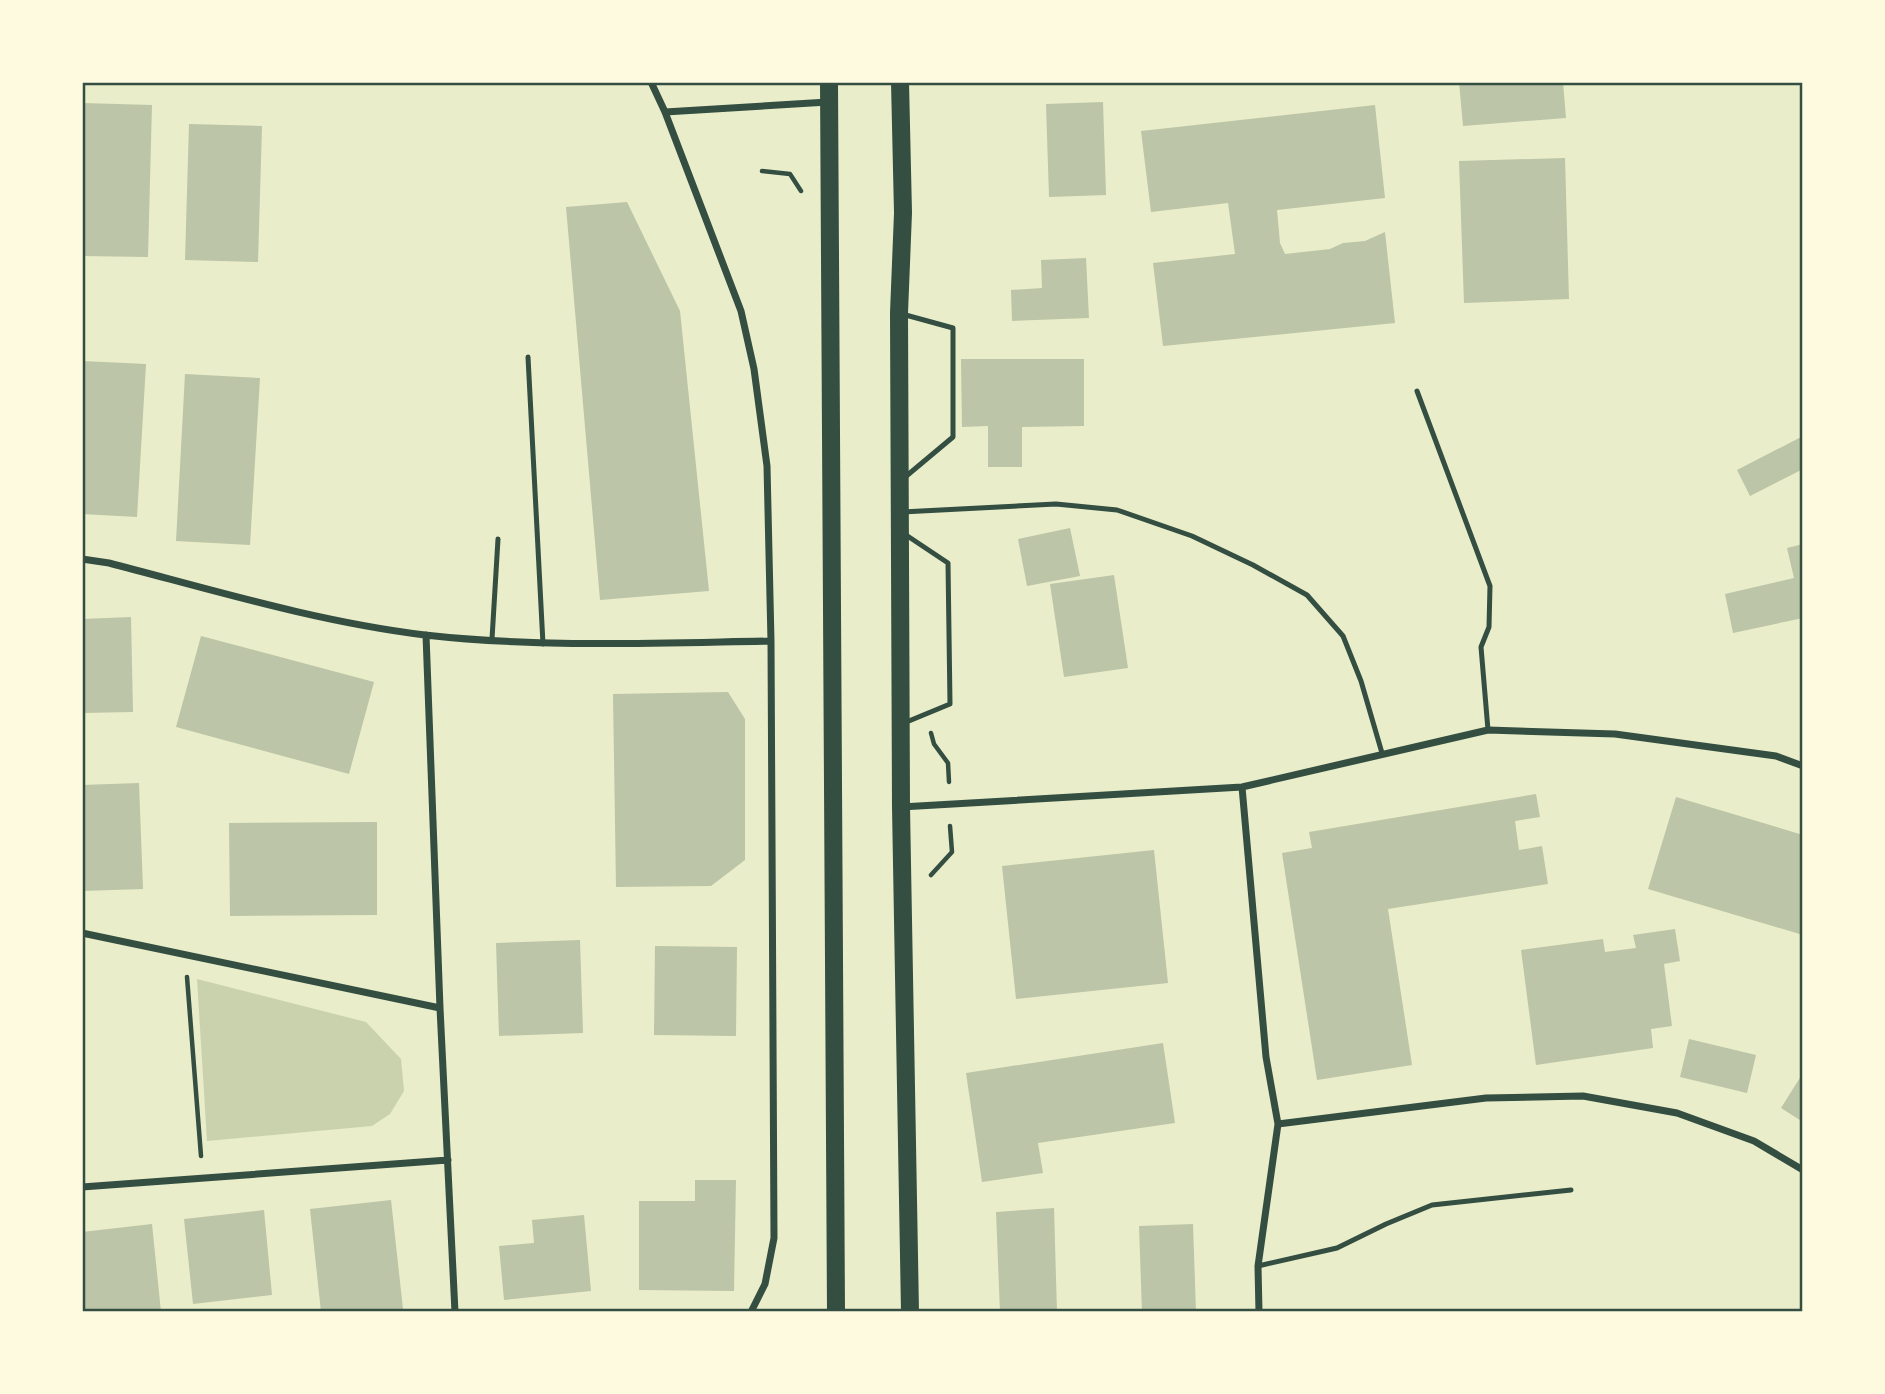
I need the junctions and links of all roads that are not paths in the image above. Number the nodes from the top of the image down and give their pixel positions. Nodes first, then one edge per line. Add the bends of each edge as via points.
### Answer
1 (651, 82) edge
2 (829, 82) edge
3 (901, 82) edge
4 (829, 102) junction
5 (665, 113) junction
6 (899, 313) junction
7 (528, 357) dead end
8 (1417, 391) dead end
9 (900, 481) junction
10 (900, 512) junction
11 (901, 531) junction
12 (498, 539) dead end
13 (82, 559) edge
14 (426, 635) junction
15 (492, 639) junction
16 (771, 641) junction
17 (543, 644) junction
18 (900, 725) junction
19 (1488, 730) junction
20 (1382, 753) junction
21 (1803, 766) edge
22 (1242, 787) junction
23 (901, 807) junction
24 (82, 933) edge
25 (440, 1007) junction
26 (1278, 1124) junction
27 (448, 1160) junction
28 (1803, 1170) edge
29 (82, 1187) edge
30 (1571, 1191) dead end
31 (1258, 1266) junction
32 (455, 1312) edge
33 (751, 1312) edge
34 (836, 1312) edge
35 (910, 1312) edge
36 (1259, 1312) edge

1 - 5 street
2 - 4 main road
3 - 6 main road
4 - 5 street
4 - 34 main road
5 - 16 street via 741,311 754,369 767,467
6 - 9 main road
6 - 9 lane via 953,328 953,437
7 - 17 lane
8 - 19 lane via 1490,586 1489,627 1481,647
9 - 10 main road
10 - 11 main road
10 - 20 lane via 1056,504 1117,510 1192,536 1253,565 1307,595 1343,636
11 - 18 main road
11 - 18 lane via 948,563 950,705
12 - 15 lane
13 - 14 street via 298,612
14 - 15 street
14 - 25 street
15 - 17 street
16 - 17 street
16 - 33 street via 774,1238 765,1284
18 - 23 main road
19 - 20 street
19 - 21 street via 1615,734 1776,756
20 - 22 street
22 - 23 street
22 - 26 street via 1266,1057
23 - 35 main road
24 - 25 street
25 - 27 street
26 - 28 street via 1486,1098 1583,1096 1677,1113 1754,1141
26 - 31 street
27 - 29 street
27 - 32 street
30 - 31 lane via 1432,1205 1337,1248
31 - 36 street

